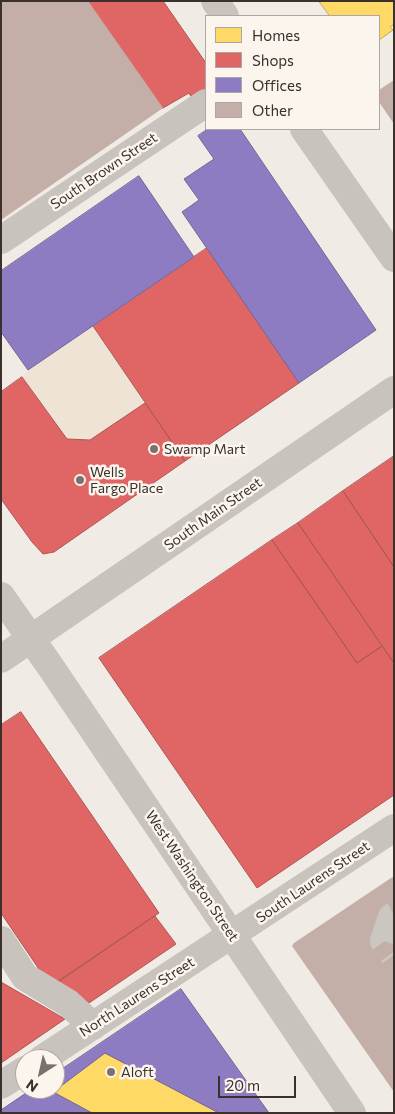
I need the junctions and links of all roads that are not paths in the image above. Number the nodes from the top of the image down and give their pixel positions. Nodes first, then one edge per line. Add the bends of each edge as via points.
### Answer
1 (215, 1) edge
2 (224, 15) edge
3 (205, 104) edge
4 (305, 130) edge
5 (1, 240) edge
6 (394, 258) edge
7 (394, 390) edge
8 (1, 596) edge
9 (31, 639) junction
10 (1, 659) edge
11 (394, 828) edge
12 (232, 936) junction
13 (1, 940) edge
14 (92, 1026) junction
15 (57, 1049) edge
16 (15, 1076) edge
17 (1, 1085) edge
18 (352, 1113) edge

1 - 2 street
3 - 5 street, South Brown Street
4 - 6 street
7 - 9 street, South Main Street
8 - 9 street, West Washington Street
9 - 10 street, South Main Street
9 - 12 street, West Washington Street
11 - 12 street, South Laurens Street
12 - 14 street, North Laurens Street
12 - 18 street, West Washington Street
13 - 14 street via 25,977 68,1003
14 - 15 street, North Laurens Street
16 - 17 street

